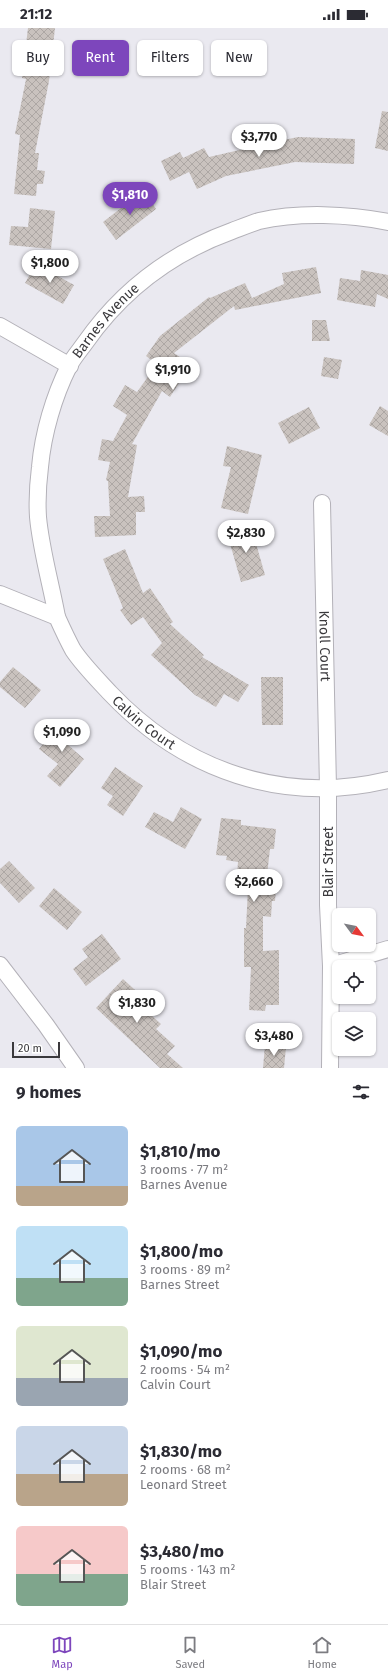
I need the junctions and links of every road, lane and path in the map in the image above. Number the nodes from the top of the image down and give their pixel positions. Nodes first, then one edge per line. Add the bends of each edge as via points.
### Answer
1 (388, 222) edge
2 (0, 326) edge
3 (70, 366) junction
4 (322, 503) dead end
5 (0, 594) edge
6 (57, 617) junction
7 (388, 780) edge
8 (328, 788) junction
9 (388, 949) edge
10 (0, 965) edge
11 (331, 966) junction
12 (76, 1068) edge
13 (330, 1068) edge

1 - 3 street, Barnes Avenue via 344,216 306,216 259,221 213,238 170,260 132,289 96,328
2 - 3 street
3 - 6 street, Barnes Avenue via 54,406 44,442 38,500 38,518
4 - 8 street, Knoll Court
5 - 6 street
6 - 8 street, Calvin Court via 74,650 101,684 124,707 171,745 203,762 255,781 289,787
7 - 8 street
8 - 11 street, Blair Street
9 - 11 street
10 - 12 street
11 - 13 street, Blair Street

